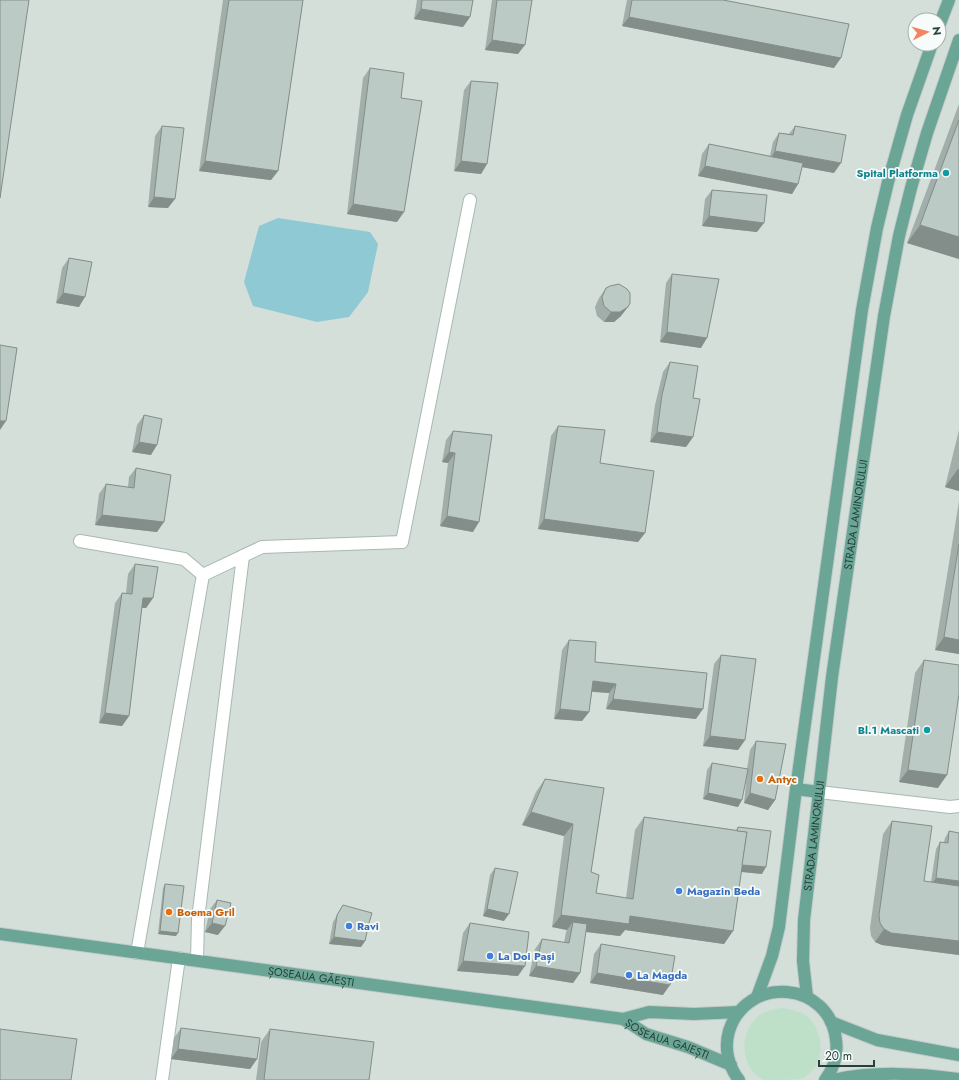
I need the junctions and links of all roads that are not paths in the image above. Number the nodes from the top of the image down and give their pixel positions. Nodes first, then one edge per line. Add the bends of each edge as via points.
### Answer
1 (949, 0) edge
2 (944, 12) edge
3 (959, 40) edge
4 (929, 52) edge
5 (470, 200) dead end
6 (80, 541) dead end
7 (243, 556) junction
8 (203, 575) junction
9 (796, 789) junction
10 (819, 792) junction
11 (959, 806) edge
12 (0, 934) edge
13 (137, 953) junction
14 (179, 958) junction
15 (197, 961) junction
16 (757, 997) junction
17 (807, 997) junction
18 (739, 1012) junction
19 (623, 1019) junction
20 (831, 1022) junction
21 (959, 1054) edge
22 (731, 1065) junction
23 (162, 1080) edge
24 (739, 1080) edge
25 (825, 1080) edge
26 (832, 1080) edge
27 (959, 1080) edge

1 - 2 main road
3 - 10 main road, STRADA LAMINORULUI via 926,132 899,236 884,316 832,677
4 - 9 main road, STRADA LAMINORULUI via 907,115 874,243 861,317
5 - 7 lane via 402,542 262,547
6 - 8 lane via 184,559
7 - 8 lane
7 - 15 lane via 198,919
8 - 13 lane
9 - 10 main road
9 - 16 main road, STRADA LAMINORULUI via 776,943
10 - 11 lane
10 - 17 main road, STRADA LAMINORULUI via 804,933 803,961
12 - 13 main road, ȘOSEAUA GĂEȘTI
13 - 14 main road, ȘOSEAUA GĂEȘTI
14 - 15 main road, ȘOSEAUA GĂEȘTI
14 - 23 lane
15 - 19 main road, ȘOSEAUA GĂEȘTI
16 - 17 main road via 784,991
16 - 18 main road
17 - 20 main road via 821,1008
18 - 19 main road, ȘOSEAUA GAIEȘTI via 649,1012
18 - 22 main road via 728,1038 727,1052
19 - 22 main road, ȘOSEAUA GAIEȘTI via 646,1034 688,1047
20 - 21 main road via 877,1040
20 - 25 main road via 836,1036 836,1056
22 - 24 main road
26 - 27 main road via 848,1076 890,1073 930,1075

